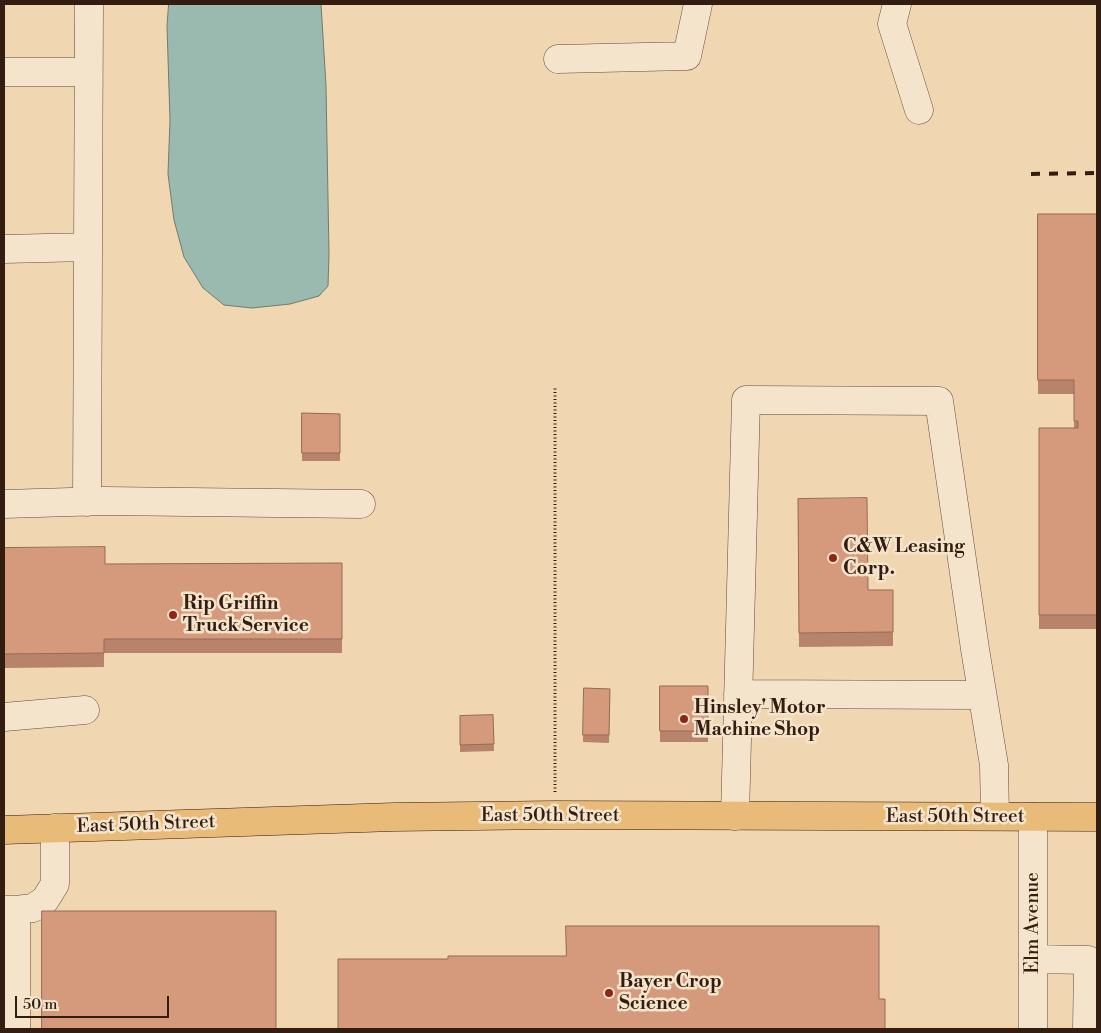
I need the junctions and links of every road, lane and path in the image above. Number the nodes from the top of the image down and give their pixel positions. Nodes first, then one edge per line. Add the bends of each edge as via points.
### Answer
1 (88, 4) edge
2 (698, 4) edge
3 (897, 4) edge
4 (558, 59) dead end
5 (4, 72) edge
6 (88, 72) junction
7 (919, 110) dead end
8 (88, 247) junction
9 (4, 249) edge
10 (555, 387) dead end
11 (87, 502) junction
12 (4, 504) edge
13 (361, 504) dead end
14 (738, 694) junction
15 (982, 695) junction
16 (85, 710) dead end
17 (4, 717) edge
18 (555, 815) junction
19 (735, 816) junction
20 (995, 816) junction
21 (1033, 817) junction
22 (1097, 817) edge
23 (55, 828) junction
24 (4, 830) edge
25 (10, 910) edge
26 (1033, 959) junction
27 (16, 1029) edge
28 (1033, 1029) edge
29 (1087, 1029) edge

1 - 6 street
2 - 4 street via 687,56
3 - 7 street via 892,24
5 - 6 street
6 - 8 street
8 - 9 street
8 - 11 street
10 - 18 path
11 - 12 street
11 - 13 street
14 - 15 street
14 - 15 street via 746,400 940,400
14 - 19 street
15 - 20 street via 994,765
16 - 17 street
18 - 19 main road, East 50th Street
18 - 23 main road, East 50th Street
19 - 20 main road, East 50th Street
20 - 21 main road, East 50th Street
21 - 22 main road, East 50th Street
21 - 26 street, Elm Avenue
23 - 24 main road, East 50th Street
23 - 25 street via 55,884 45,900 33,908
25 - 27 street
26 - 28 street, Elm Avenue
26 - 29 street via 1088,960

